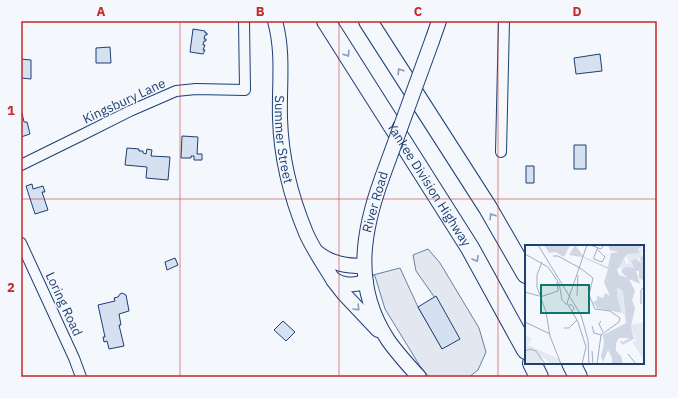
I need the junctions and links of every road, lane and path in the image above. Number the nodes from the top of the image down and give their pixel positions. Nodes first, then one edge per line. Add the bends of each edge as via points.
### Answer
1 (244, 21) edge
2 (276, 21) edge
3 (326, 21) edge
4 (368, 21) edge
5 (439, 21) edge
6 (504, 21) edge
7 (500, 152) dead end
8 (21, 165) edge
9 (21, 243) edge
10 (317, 253) junction
11 (364, 266) junction
12 (525, 272) edge
13 (332, 278) junction
14 (366, 282) junction
15 (392, 347) junction
16 (525, 348) edge
17 (532, 364) edge
18 (572, 364) edge
19 (81, 377) edge
20 (419, 377) edge
21 (539, 377) edge
22 (578, 377) edge

1 - 8 street, Kingsbury Lane via 245,90 176,91 130,110
2 - 10 street, Summer Street via 280,52 280,119 285,164 297,209
3 -> 16 highway, Yankee Division Highway via 470,248
12 -> 4 highway via 488,208
5 - 11 street, River Road, bridge via 367,225
6 - 7 street
9 - 19 street, Loring Road
10 - 11 street via 337,264
10 - 13 street, Summer Street
11 - 14 street, River Road
13 - 14 street via 346,285
13 -> 15 street, Summer Street
14 - 15 street, River Road via 377,320
15 - 20 street, River Road
17 - 21 highway
18 - 22 highway

